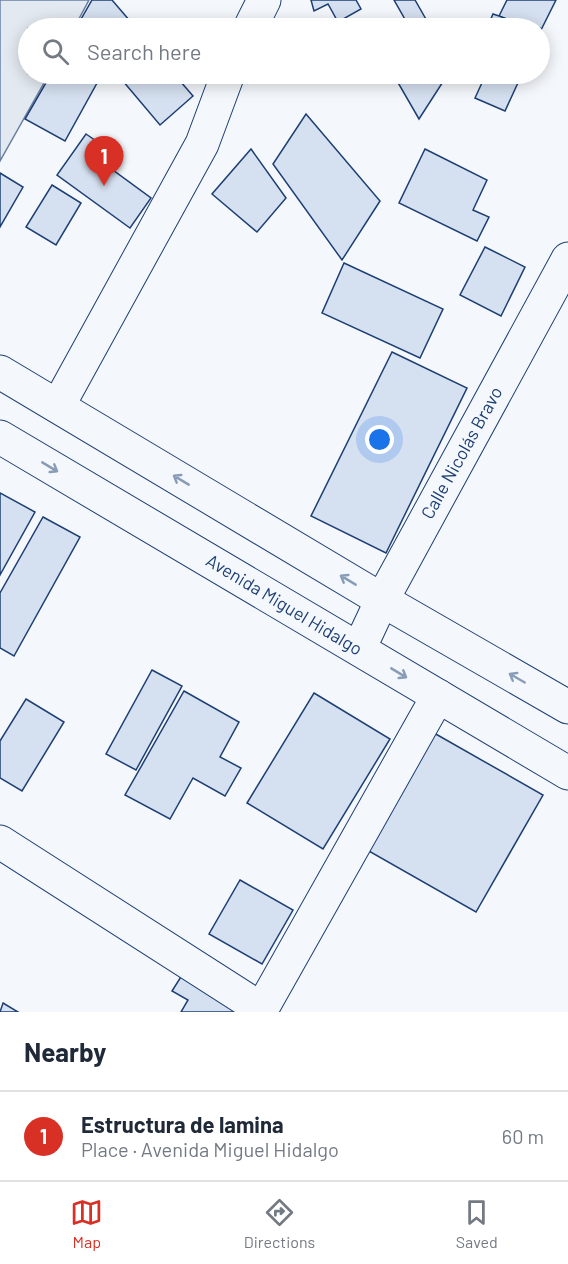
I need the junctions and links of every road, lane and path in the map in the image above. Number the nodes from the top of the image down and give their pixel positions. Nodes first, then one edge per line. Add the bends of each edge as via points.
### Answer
1 (264, 0) edge
2 (255, 18) edge
3 (224, 84) edge
4 (568, 258) edge
5 (0, 372) edge
6 (58, 406) junction
7 (0, 437) edge
8 (382, 600) junction
9 (359, 649) junction
10 (438, 696) junction
11 (568, 707) edge
12 (568, 773) edge
13 (0, 842) edge
14 (260, 1010) edge

1 - 2 street
3 - 6 street via 202,144
4 - 8 street, Calle Nicolás Bravo
5 - 6 street
8 -> 6 street
7 -> 9 street, Avenida Miguel Hidalgo
8 - 9 street, Calle Nicolás Bravo
11 -> 8 street
9 -> 10 street, Avenida Miguel Hidalgo
10 - 12 street, Avenida Miguel Hidalgo
10 - 14 street
13 - 14 street

